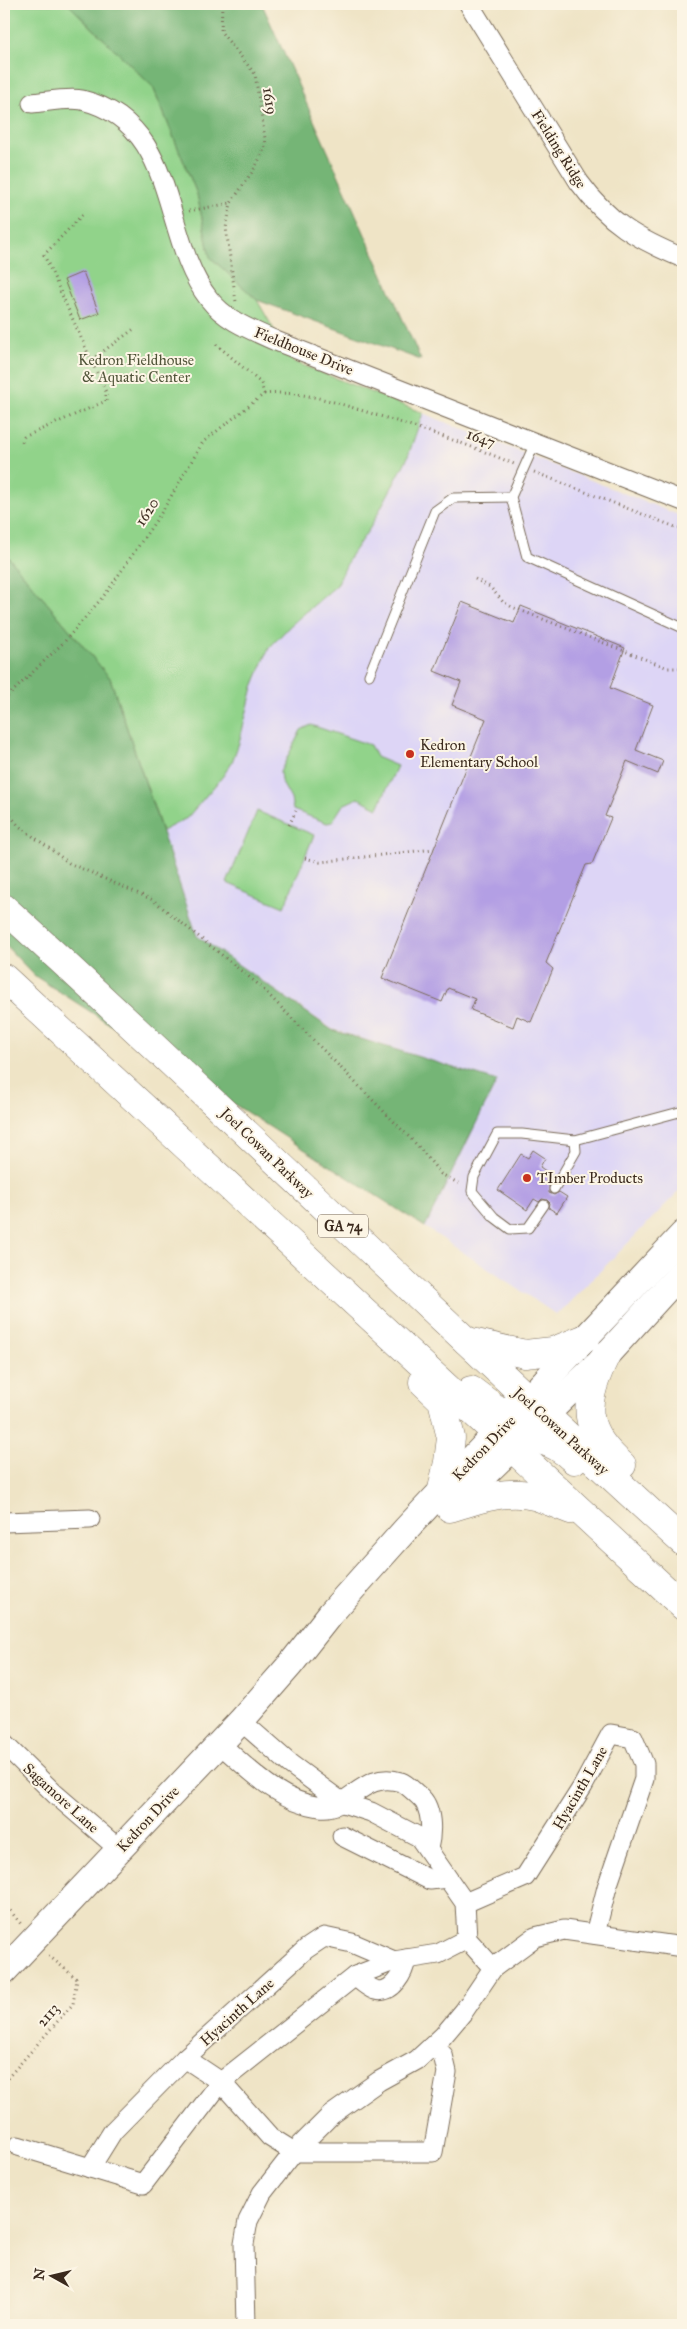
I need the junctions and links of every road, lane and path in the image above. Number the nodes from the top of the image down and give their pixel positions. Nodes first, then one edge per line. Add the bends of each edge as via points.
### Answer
1 (222, 4) edge
2 (469, 4) edge
3 (32, 103) dead end
4 (231, 204) junction
5 (174, 214) junction
6 (82, 215) dead end
7 (683, 258) edge
8 (230, 320) junction
9 (134, 329) dead end
10 (216, 344) dead end
11 (92, 360) junction
12 (264, 394) junction
13 (22, 442) dead end
14 (535, 443) junction
15 (524, 468) junction
16 (511, 497) junction
17 (683, 501) edge
18 (683, 530) edge
19 (474, 579) dead end
20 (683, 628) edge
21 (683, 668) edge
22 (369, 675) dead end
23 (4, 700) edge
24 (4, 808) edge
25 (296, 812) dead end
26 (289, 825) dead end
27 (434, 849) dead end
28 (305, 858) dead end
29 (4, 908) edge
30 (4, 978) edge
31 (683, 1111) edge
32 (575, 1140) junction
33 (554, 1189) dead end
34 (472, 1191) junction
35 (544, 1205) dead end
36 (683, 1234) edge
37 (286, 1240) junction
38 (311, 1264) junction
39 (683, 1271) edge
40 (463, 1340) junction
41 (596, 1347) junction
42 (537, 1409) junction
43 (505, 1440) junction
44 (445, 1501) junction
45 (586, 1516) junction
46 (90, 1519) dead end
47 (683, 1519) edge
48 (4, 1522) edge
49 (683, 1542) edge
50 (683, 1557) edge
51 (683, 1606) edge
52 (241, 1721) junction
53 (219, 1742) junction
54 (4, 1744) edge
55 (343, 1803) junction
56 (342, 1836) dead end
57 (428, 1849) junction
58 (120, 1850) junction
59 (447, 1878) junction
60 (4, 1903) edge
61 (465, 1903) junction
62 (595, 1934) junction
63 (33, 1939) junction
64 (467, 1939) junction
65 (683, 1947) edge
66 (400, 1960) junction
67 (493, 1968) junction
68 (4, 1971) edge
69 (432, 2046) junction
70 (185, 2058) junction
71 (4, 2082) edge
72 (221, 2082) junction
73 (18, 2146) dead end
74 (294, 2152) junction
75 (90, 2168) junction
76 (246, 2325) edge

1 - 4 path, 1619 via 221,32 255,74 266,145
2 - 7 street, Fielding Ridge via 579,182 596,204 646,243
3 - 5 street, Fieldhouse Drive via 80,100 117,114 145,143
4 - 5 path
4 - 8 path, 1619 via 226,228 237,306
5 - 8 street, Fieldhouse Drive via 192,275
6 - 11 path via 44,255
8 - 14 street, Fieldhouse Drive
9 - 11 path
10 - 12 path via 261,382
11 - 13 path via 106,392 106,401 24,437
12 - 15 path, 1647 via 284,392 326,400 431,432
12 - 23 path, 1620 via 203,442 163,510 107,592 65,641
14 - 15 lane
14 - 17 street, Fieldhouse Drive
15 - 16 lane
15 - 18 path, 1647
16 - 20 lane via 527,557
16 - 22 lane via 453,498 435,511
19 - 21 path via 490,587 502,602 512,607 668,668
24 - 34 path via 19,826 69,863 153,900 259,985 418,1146 441,1174
25 - 26 path
27 - 28 path via 320,862
29 - 40 main road, Joel Cowan Parkway / GA 74 via 149,1040
30 - 37 main road
31 - 32 lane
32 - 33 lane via 576,1151
32 - 34 lane via 496,1134 474,1177
34 - 35 lane via 494,1217 510,1229 528,1228
36 - 41 street, Kedron Drive
37 - 38 main road
37 - 42 main road via 330,1264 363,1290 498,1411
38 - 43 main road
38 - 44 main road via 337,1303 442,1400 451,1438
39 - 41 street, Kedron Drive
40 - 41 main road via 525,1354
40 - 42 main road, Joel Cowan Parkway / GA 74
41 - 42 street, Kedron Drive
41 - 47 main road via 589,1400 592,1427 605,1451
42 - 43 street, Kedron Drive
42 - 49 main road, Joel Cowan Parkway / GA 74
43 - 44 street, Kedron Drive
43 - 45 main road
43 - 50 main road via 537,1438 562,1448
44 - 45 main road via 508,1494 536,1496
44 - 52 street, Kedron Drive
45 - 51 main road
46 - 48 street
52 - 53 street, Kedron Drive
52 - 55 street via 290,1764
53 - 55 street via 282,1796 323,1807
53 - 58 street, Kedron Drive
54 - 58 street, Sagamore Lane via 55,1794
55 - 57 street via 371,1812 419,1837
55 - 57 street via 360,1788 377,1780 401,1782 424,1800 430,1824
56 - 59 street via 430,1880
57 - 59 street
58 - 63 street, Kedron Drive
59 - 61 street
60 - 63 path
61 - 62 street, Hyacinth Lane via 525,1877 583,1786 611,1734 633,1738 644,1764 644,1779 607,1887
61 - 64 street
62 - 65 street
62 - 67 street via 564,1930 535,1937
63 - 68 street, Kedron Drive
63 - 71 path, 2113 via 77,1979 73,2004
64 - 66 street via 438,1954
64 - 67 street
66 - 70 street, Hyacinth Lane via 324,1937 306,1949
66 - 72 street via 400,1978 390,1987 377,1990 355,1976
67 - 69 street via 464,2011
69 - 74 street via 418,2060 379,2081 331,2115
69 - 74 street via 443,2055 447,2072 433,2152
70 - 72 street, Hyacinth Lane
70 - 75 street, Hyacinth Lane via 113,2131
72 - 74 street, Hyacinth Lane via 270,2137
72 - 75 street via 143,2184
73 - 75 street
74 - 76 street via 262,2193 248,2221 244,2244

